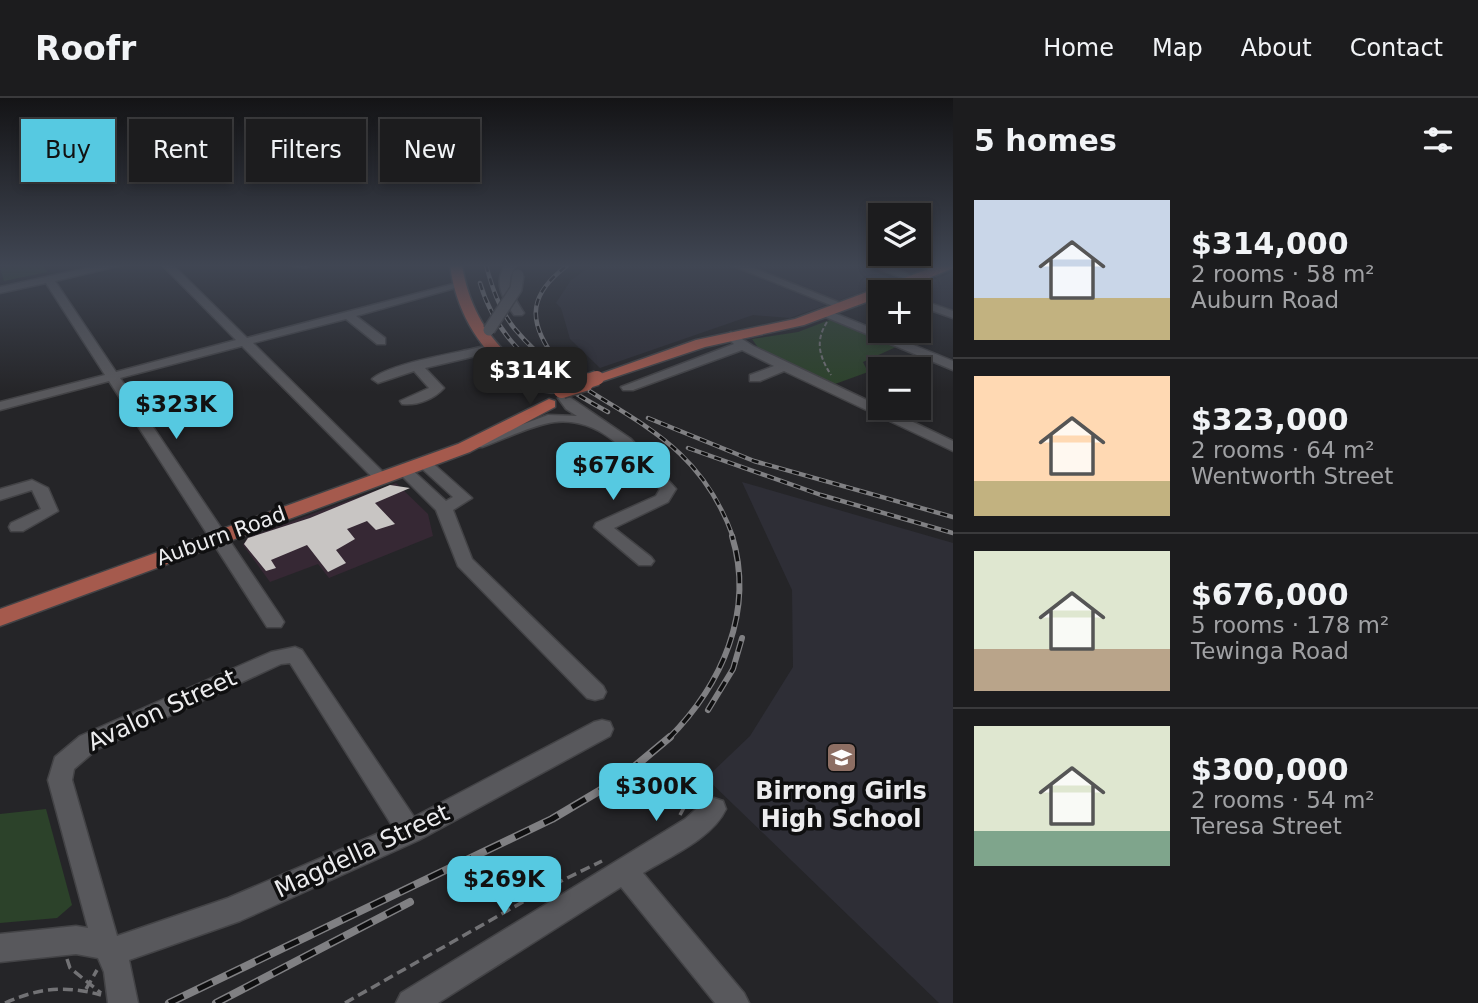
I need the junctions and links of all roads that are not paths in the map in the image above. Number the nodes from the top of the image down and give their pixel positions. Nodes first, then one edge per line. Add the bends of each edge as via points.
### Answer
1 (66, 307) edge
2 (210, 307) edge
3 (377, 307) edge
4 (465, 307) edge
5 (502, 307) edge
6 (514, 307) edge
7 (840, 307) edge
8 (933, 307) edge
9 (518, 313) dead end
10 (348, 315) junction
11 (953, 315) edge
12 (827, 316) junction
13 (484, 331) junction
14 (737, 340) junction
15 (380, 341) dead end
16 (245, 342) junction
17 (493, 348) junction
18 (416, 366) junction
19 (785, 366) junction
20 (953, 366) edge
21 (111, 377) junction
22 (755, 378) dead end
23 (378, 379) dead end
24 (628, 387) dead end
25 (554, 395) junction
26 (407, 401) dead end
27 (0, 406) edge
28 (596, 423) junction
29 (953, 447) edge
30 (464, 448) junction
31 (423, 462) junction
32 (380, 477) junction
33 (0, 495) edge
34 (17, 527) dead end
35 (219, 537) junction
36 (645, 561) dead end
37 (0, 618) edge
38 (274, 622) dead end
39 (595, 692) dead end
40 (602, 729) dead end
41 (714, 809) road end
42 (410, 832) junction
43 (615, 865) junction
44 (0, 948) edge
45 (109, 949) junction
46 (113, 998) edge
47 (411, 1003) edge
48 (734, 1003) edge

1 - 21 street
2 - 16 street
3 - 10 street
4 - 13 main road
5 - 13 street, bridge
6 - 9 street
7 - 12 main road, Auburn Road
8 - 11 street
10 - 15 street
10 - 16 street
12 - 14 main road, Auburn Road
12 - 20 street
13 - 17 main road
14 - 19 street
14 - 24 street, Auburn Road
14 - 25 main road, Auburn Road, bridge
16 - 21 street
16 - 32 street
17 - 18 street
17 - 25 main road
18 - 23 street
18 - 26 street via 437,388
19 - 22 street
19 - 29 street
21 - 27 street
21 - 35 street
25 - 28 street
25 - 30 main road, Auburn Road
25 - 31 main road, Auburn Road
28 - 30 street, Auburn Road via 553,418
28 - 36 street via 638,453 668,489 662,499 602,527
30 - 31 main road, Auburn Road
31 - 32 main road, Auburn Road
31 - 39 street via 464,562
32 - 35 main road, Auburn Road
33 - 34 street via 28,483 44,491 50,511
35 - 37 main road, Auburn Road
35 - 38 street
40 - 42 street, Magdella Street
41 - 43 street via 694,827
42 - 45 street, Magdella Street via 230,911
42 - 45 street, Avalon Street via 300,660 295,654 278,657 88,743 63,764 62,789
43 - 47 street
43 - 48 street
44 - 45 street via 88,940
45 - 46 street, Avalon Street

